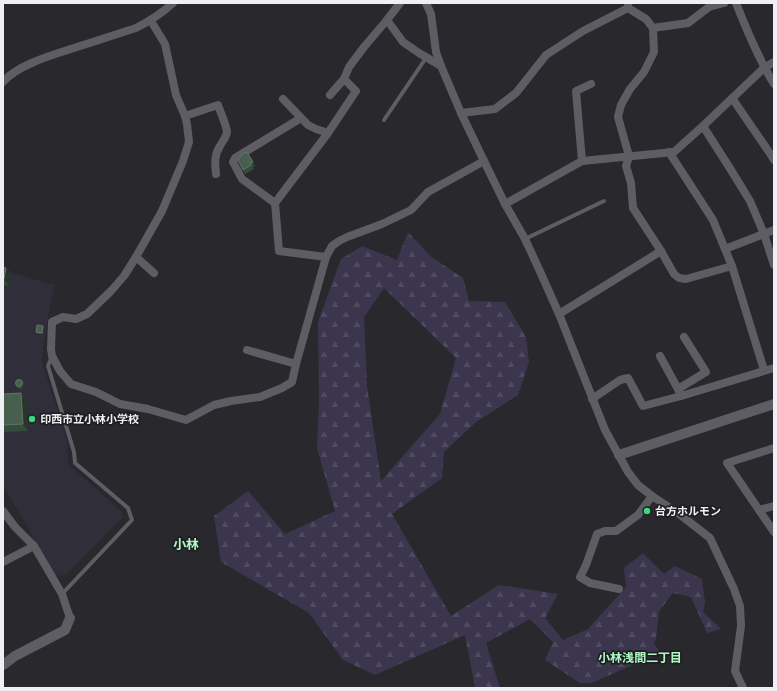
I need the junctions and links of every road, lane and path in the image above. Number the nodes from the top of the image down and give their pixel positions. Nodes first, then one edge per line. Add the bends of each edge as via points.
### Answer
1 (173, 3) edge
2 (400, 3) edge
3 (426, 3) edge
4 (724, 3) edge
5 (736, 3) edge
6 (628, 6) edge
7 (387, 20) junction
8 (151, 21) junction
9 (653, 28) junction
10 (426, 58) junction
11 (774, 62) edge
12 (441, 66) junction
13 (764, 68) junction
14 (344, 79) junction
15 (3, 82) edge
16 (591, 84) dead end
17 (774, 84) edge
18 (330, 95) dead end
19 (732, 98) junction
20 (283, 99) dead end
21 (462, 113) junction
22 (185, 116) junction
23 (301, 118) junction
24 (384, 120) dead end
25 (703, 126) junction
26 (328, 133) junction
27 (669, 152) junction
28 (629, 156) junction
29 (484, 160) junction
30 (774, 160) edge
31 (582, 161) junction
32 (216, 174) dead end
33 (604, 201) dead end
34 (275, 203) junction
35 (505, 204) junction
36 (774, 230) edge
37 (764, 234) junction
38 (525, 240) junction
39 (725, 249) junction
40 (661, 251) junction
41 (136, 257) junction
42 (326, 257) junction
43 (732, 266) junction
44 (774, 266) edge
45 (154, 273) dead end
46 (559, 314) junction
47 (684, 337) dead end
48 (247, 350) dead end
49 (52, 356) junction
50 (660, 356) dead end
51 (296, 364) junction
52 (774, 368) edge
53 (764, 370) junction
54 (679, 393) junction
55 (592, 399) junction
56 (774, 404) edge
57 (774, 448) edge
58 (619, 455) junction
59 (652, 496) junction
60 (774, 506) edge
61 (759, 510) junction
62 (3, 511) edge
63 (774, 532) edge
64 (34, 546) junction
65 (3, 562) edge
66 (619, 589) dead end
67 (62, 594) junction
68 (70, 618) joint
69 (3, 665) edge
70 (744, 688) edge

1 - 8 street
2 - 7 street
3 - 12 street via 431,14 436,52
4 - 9 street via 710,7 688,23
5 - 13 street
6 - 9 street via 646,18
6 - 21 street via 583,30 546,55 516,93 495,109
7 - 10 street via 403,42
7 - 14 street via 349,67
8 - 15 street via 40,59 13,73
8 - 22 street via 165,44 176,95
9 - 28 street via 654,52 644,72 627,94 618,117
10 - 12 street
10 - 24 lane
11 - 13 street
12 - 21 street
13 - 17 street
13 - 19 street
14 - 18 street
14 - 26 street via 356,91
16 - 31 street via 576,91
19 - 25 street
19 - 30 street
20 - 23 street
21 - 29 street
22 - 32 street via 218,106 227,131 217,150
22 - 41 street via 189,142 183,161 162,211
23 - 26 street via 316,129
23 - 34 street via 235,158 233,162 242,178
25 - 27 street via 674,152
25 - 37 street via 750,201
26 - 34 street
27 - 28 street
27 - 39 street via 713,220
28 - 31 street
28 - 40 street via 626,166 631,183 633,208
29 - 35 street
29 - 42 street via 428,192 411,210 382,224 347,236 332,246
31 - 35 street
33 - 38 lane
34 - 42 street via 279,251
35 - 38 street
36 - 37 street
37 - 39 street
37 - 44 street
38 - 46 street
39 - 43 street
40 - 43 street via 679,278 686,279
40 - 46 street
41 - 45 street
41 - 49 street via 124,276 87,314 76,319 63,317 52,322
42 - 51 street
43 - 53 street
46 - 55 street
47 - 54 street via 706,372
48 - 51 street
49 - 51 street via 71,384 96,392 120,404 186,420 214,405 260,397 282,388 292,382
49 - 67 lane via 48,366 75,463 128,508 132,520
50 - 54 street
52 - 53 street
53 - 54 street
54 - 55 street via 643,406 628,378 620,380
55 - 58 street
56 - 58 street
57 - 61 street via 727,463
58 - 59 street via 638,485
59 - 66 street via 638,515 616,531 596,534 580,577 590,583
59 - 70 street via 695,525 713,544 740,606 741,626 735,671
60 - 61 street
61 - 63 street
62 - 64 street
64 - 65 street
64 - 67 street
67 - 68 street
68 - 69 street via 65,630

